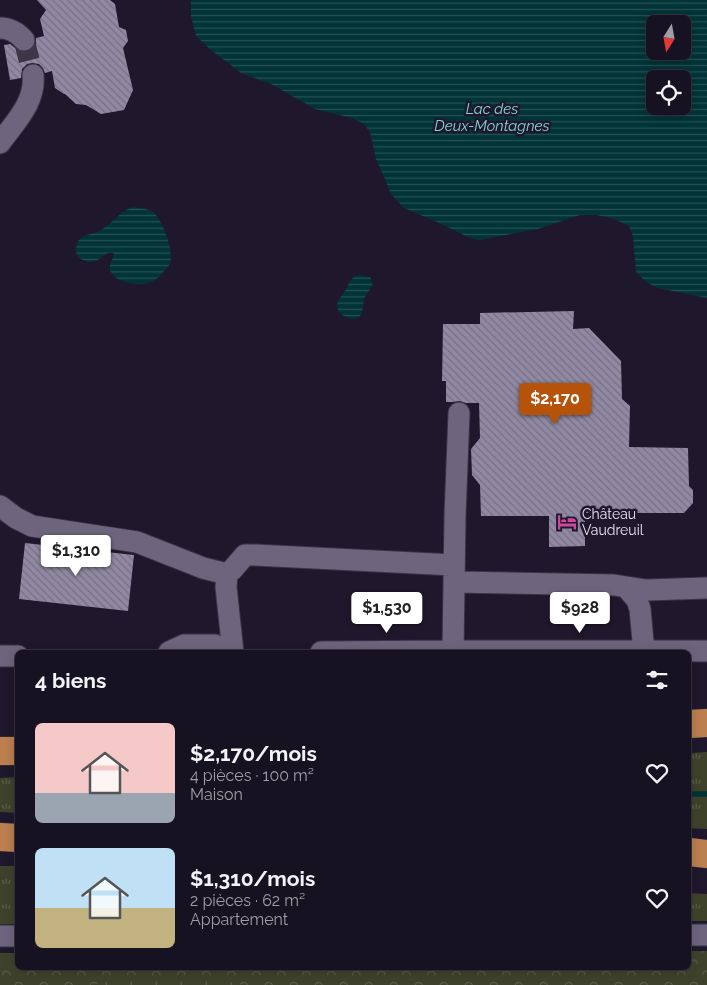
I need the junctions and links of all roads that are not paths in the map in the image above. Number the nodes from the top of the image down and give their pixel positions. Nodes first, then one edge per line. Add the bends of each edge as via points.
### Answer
1 (0, 28) edge
2 (24, 40) dead end
3 (33, 75) tunnel mouth
4 (0, 143) edge
5 (459, 413) dead end
6 (0, 506) edge
7 (227, 573) junction
8 (454, 573) junction
9 (626, 587) junction
10 (707, 588) edge
11 (173, 650) edge
12 (227, 650) edge
13 (232, 650) edge
14 (453, 650) edge
15 (644, 650) edge
16 (691, 651) edge
17 (707, 651) edge
18 (0, 656) edge
19 (15, 656) edge
20 (707, 723) edge
21 (691, 724) edge
22 (691, 738) edge
23 (707, 738) edge
24 (15, 750) edge
25 (0, 751) edge
26 (0, 838) edge
27 (15, 838) edge
28 (707, 849) edge
29 (691, 850) edge
30 (691, 850) edge
31 (707, 854) edge
32 (707, 934) edge
33 (691, 935) edge
34 (0, 936) edge
35 (15, 936) edge

1 - 2 street via 10,29
3 - 4 street via 29,102
5 - 8 street
6 - 7 street via 32,526 137,542 203,568
7 - 8 street via 245,555
7 - 13 street
8 - 9 street
8 - 14 street
9 - 10 street via 646,590
9 - 15 street via 640,609
11 - 12 street via 184,645 215,645
16 - 17 street
18 - 19 street
20 - 21 highway
22 - 23 highway
24 - 25 highway
26 - 27 highway
28 - 29 highway
30 - 31 highway
32 - 33 street
34 - 35 street

